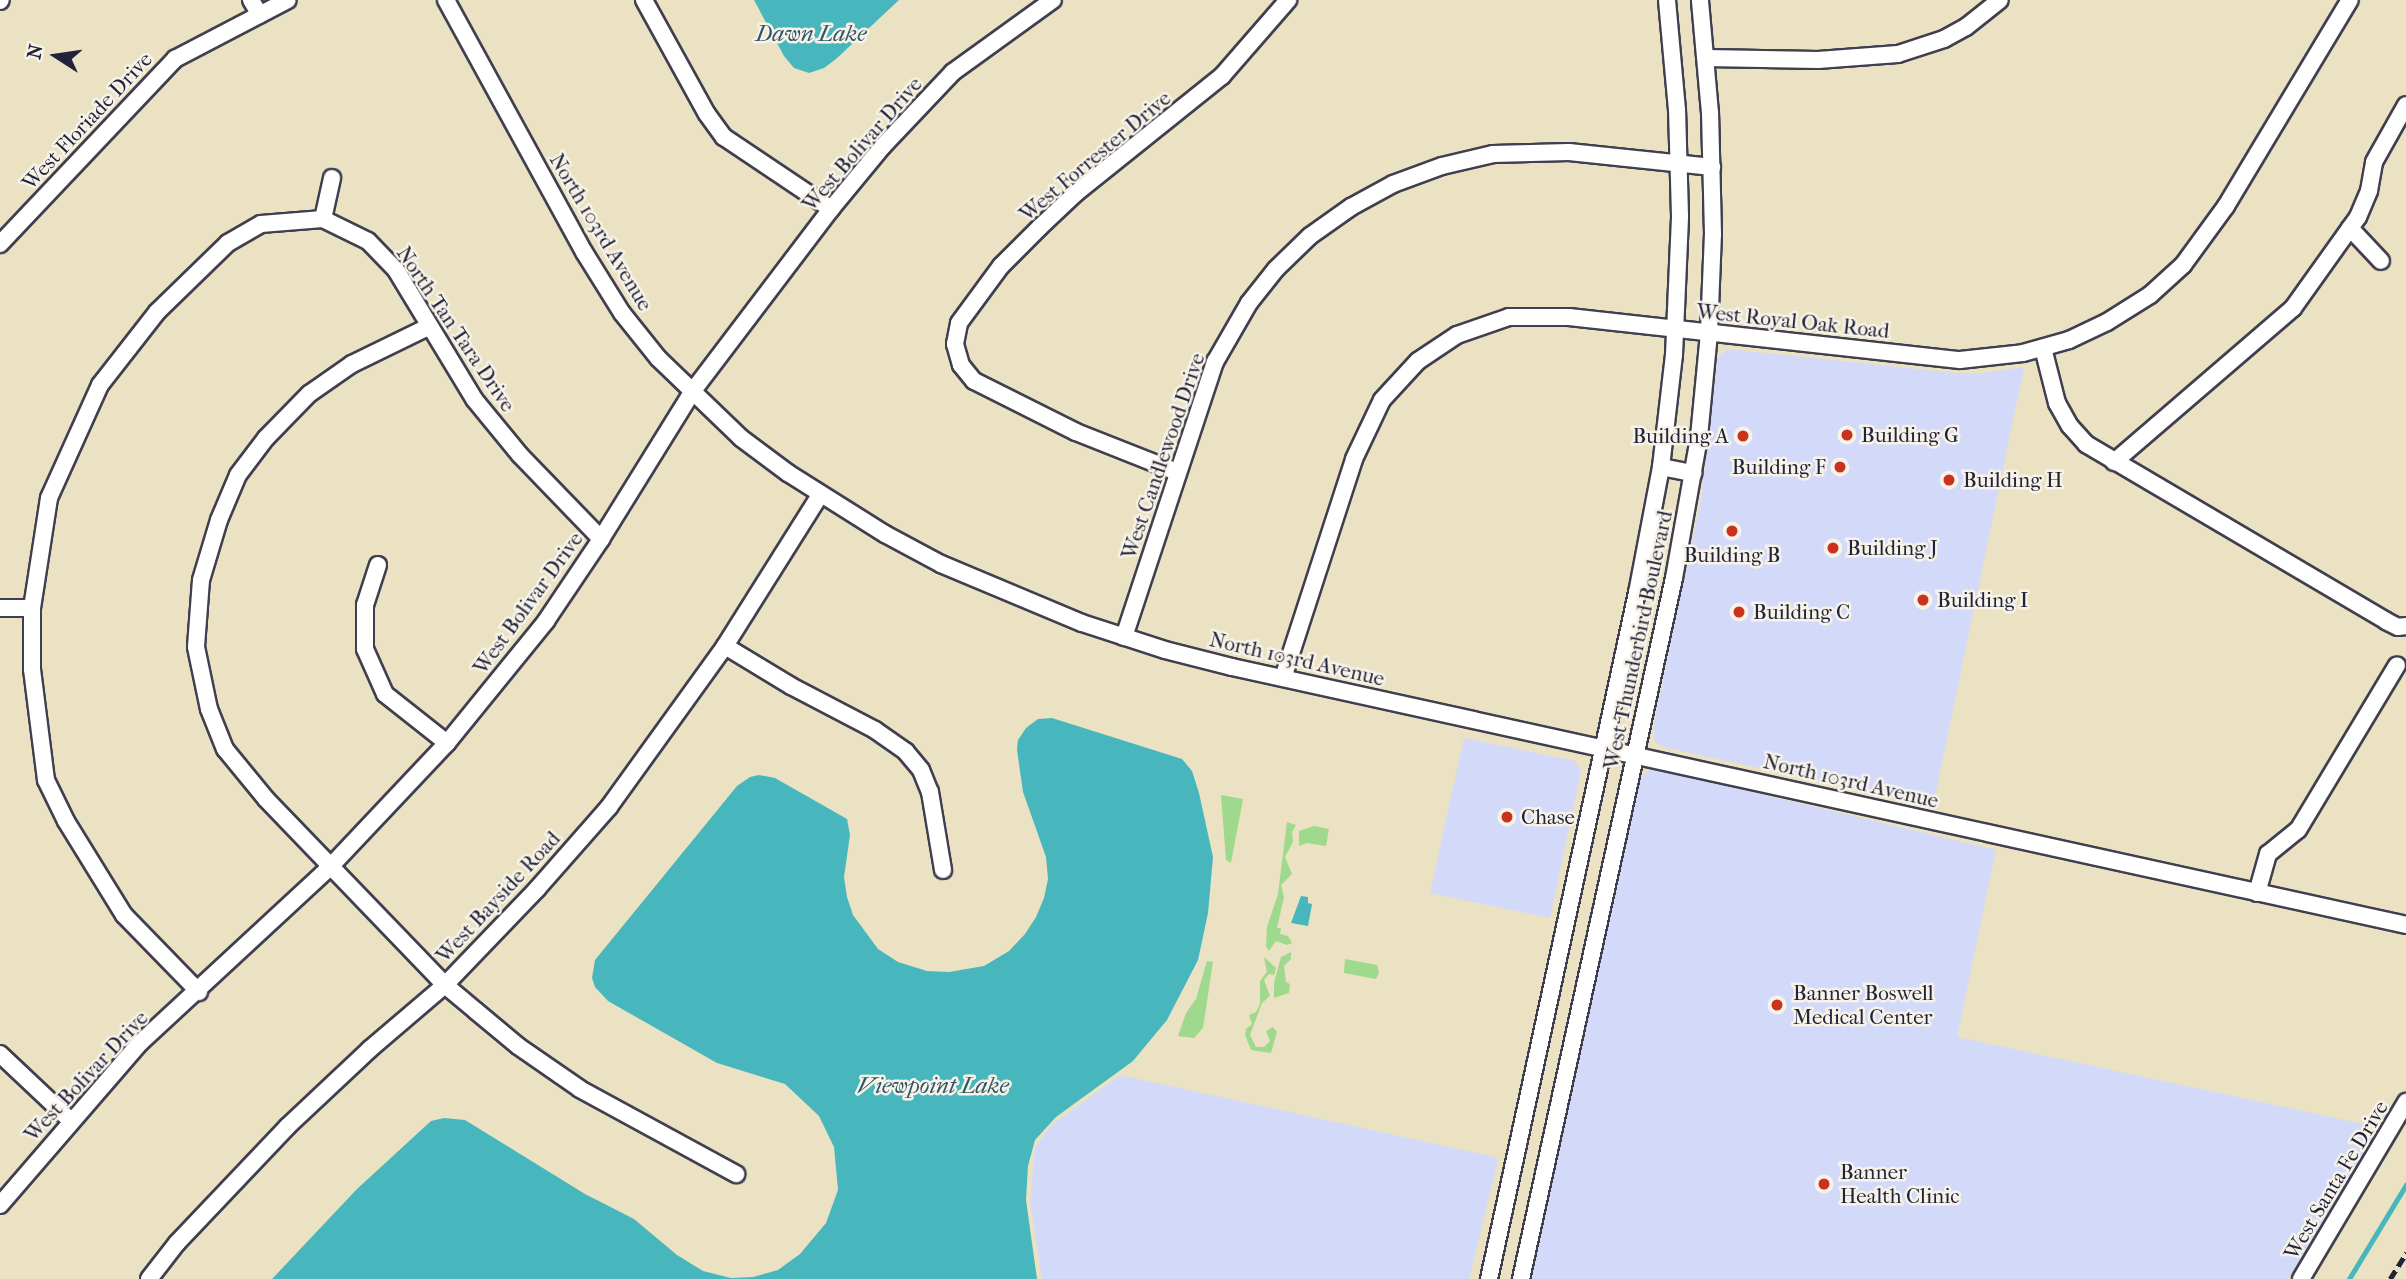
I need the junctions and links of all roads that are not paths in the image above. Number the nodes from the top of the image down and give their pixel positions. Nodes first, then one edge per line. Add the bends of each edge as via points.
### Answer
1 (251, 0) edge
2 (288, 0) edge
3 (446, 0) edge
4 (644, 0) edge
5 (1053, 0) edge
6 (1288, 0) edge
7 (1667, 0) edge
8 (1700, 0) edge
9 (2000, 0) edge
10 (2350, 0) edge
11 (260, 16) junction
12 (1706, 58) junction
13 (2406, 105) edge
14 (1679, 163) junction
15 (1712, 167) junction
16 (332, 178) dead end
17 (831, 209) junction
18 (323, 219) junction
19 (2350, 228) junction
20 (0, 244) edge
21 (2381, 261) dead end
22 (428, 327) junction
23 (1676, 329) junction
24 (1709, 333) junction
25 (2043, 348) junction
26 (692, 391) junction
27 (2114, 462) junction
28 (1661, 467) junction
29 (1177, 472) junction
30 (1693, 473) junction
31 (820, 495) junction
32 (601, 539) junction
33 (379, 565) dead end
34 (0, 608) edge
35 (32, 608) junction
36 (2406, 626) edge
37 (1124, 637) junction
38 (725, 646) junction
39 (2398, 665) dead end
40 (1283, 678) junction
41 (447, 743) junction
42 (1604, 747) junction
43 (1636, 754) junction
44 (331, 866) junction
45 (943, 870) dead end
46 (2257, 893) junction
47 (2406, 925) edge
48 (1563, 938) junction
49 (1595, 945) junction
50 (445, 985) junction
51 (199, 992) junction
52 (0, 1054) edge
53 (2406, 1102) edge
54 (71, 1121) junction
55 (736, 1174) dead end
56 (0, 1205) edge
57 (149, 1279) edge
58 (1489, 1279) edge
59 (1521, 1279) edge
60 (2301, 1279) edge

1 - 11 street
2 - 11 street, West Floriade Drive
3 - 26 street, North 103rd Avenue via 622,313
4 - 17 street via 724,137
5 - 17 street, West Bolivar Drive via 954,72
6 - 29 street, West Forrester Drive via 1222,76 1076,193 1001,266 958,323 955,344 961,365 974,381 1044,418
7 - 14 street, West Thunderbird Boulevard
8 - 12 street, West Thunderbird Boulevard
9 - 12 street via 1944,39 1898,54 1818,60
10 - 25 street, West Royal Oak Road via 2226,206 2183,265 2119,316
11 - 20 street, West Floriade Drive via 175,59
12 - 15 street, West Thunderbird Boulevard
13 - 19 street via 2374,162 2369,191
14 - 15 street, West Candlewood Drive
14 - 23 street, West Thunderbird Boulevard
14 - 29 street, West Candlewood Drive via 1569,152 1493,155 1417,174 1351,207 1292,252 1248,303 1207,382
15 - 24 street, West Thunderbird Boulevard
16 - 18 street
17 - 26 street, West Bolivar Drive
18 - 22 street, North Tan Tara Drive via 368,241 396,270
18 - 35 street via 261,224 228,243 158,312 100,385 49,498
19 - 21 street
19 - 27 street via 2274,327
22 - 32 street, North Tan Tara Drive via 474,399 520,455
22 - 44 street via 309,394 267,439 239,475 201,580 196,647 209,709 225,749
23 - 24 street, West Royal Oak Road
23 - 28 street, West Thunderbird Boulevard
23 - 40 street, West Royal Oak Road via 1569,317 1509,317 1457,335 1418,361 1382,400 1354,459
24 - 25 street, West Royal Oak Road via 1946,359 1992,358
24 - 30 street, West Thunderbird Boulevard
25 - 27 street via 2057,403 2070,426 2086,444
26 - 31 street, North 103rd Avenue via 741,438
26 - 32 street, West Bolivar Drive
27 - 36 street via 2386,621
28 - 30 street
28 - 42 street, West Thunderbird Boulevard
29 - 37 street, West Candlewood Drive
30 - 43 street, West Thunderbird Boulevard
31 - 37 street, North 103rd Avenue via 975,580
31 - 38 street, West Bayside Road
32 - 41 street, West Bolivar Drive via 545,621
33 - 41 street via 365,605 365,649 385,694
34 - 35 street
35 - 51 street via 32,669 46,780 124,915
37 - 40 street, North 103rd Avenue
38 - 45 street via 906,752 921,770 930,792
38 - 50 street, West Bayside Road via 609,807
39 - 46 street via 2298,831 2268,854
40 - 42 street, North 103rd Avenue
41 - 44 street, West Bolivar Drive
42 - 43 street, North 103rd Avenue
42 - 48 street, West Thunderbird Boulevard
43 - 46 street, North 103rd Avenue
43 - 49 street, West Thunderbird Boulevard
44 - 50 street
44 - 51 street, West Bolivar Drive
46 - 47 street, North 103rd Avenue
48 - 49 street
48 - 58 street, West Thunderbird Boulevard
49 - 59 street, West Thunderbird Boulevard
50 - 55 street via 560,1076
50 - 57 street, West Bayside Road via 288,1126
51 - 54 street, West Bolivar Drive via 140,1043
52 - 54 street
53 - 60 street, West Santa Fe Drive
54 - 56 street, West Bolivar Drive

